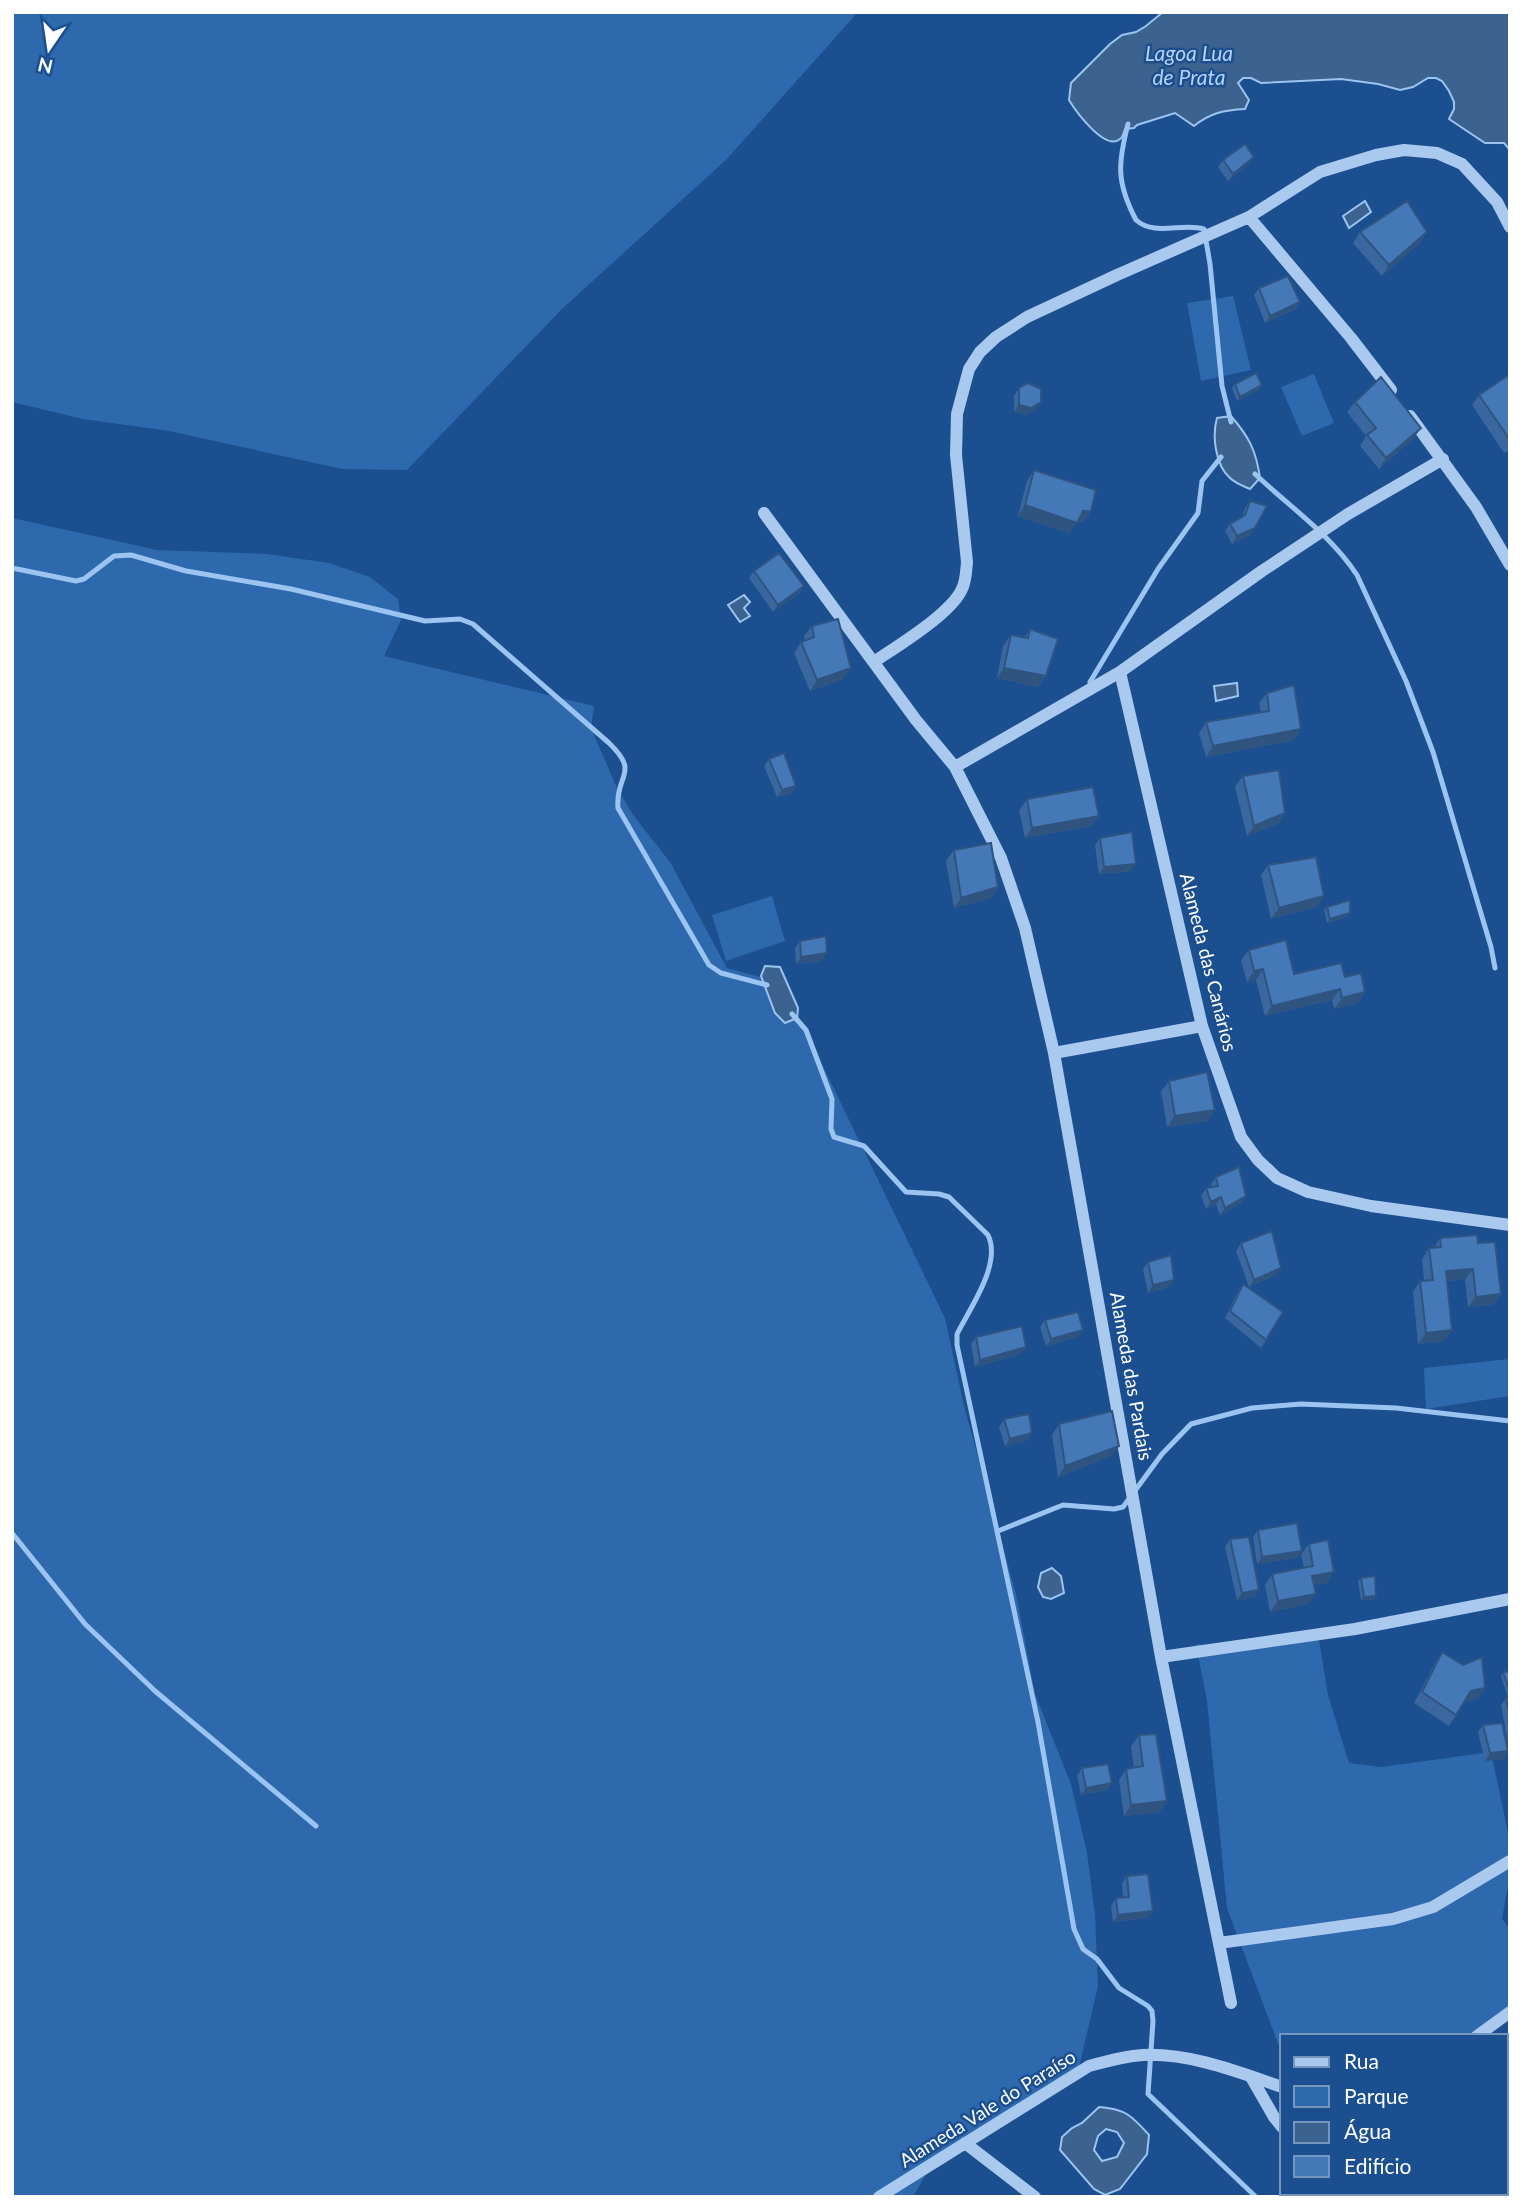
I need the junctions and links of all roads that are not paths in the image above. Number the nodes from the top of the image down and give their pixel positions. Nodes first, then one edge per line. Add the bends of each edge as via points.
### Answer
1 (1249, 217) junction
2 (1510, 227) edge
3 (1443, 458) junction
4 (764, 513) dead end
5 (1510, 565) edge
6 (874, 662) junction
7 (1120, 672) junction
8 (955, 767) junction
9 (1202, 1026) junction
10 (1054, 1053) junction
11 (1510, 1226) edge
12 (1510, 1599) edge
13 (1161, 1657) junction
14 (1510, 1861) edge
15 (1219, 1943) junction
16 (1231, 2003) dead end
17 (1510, 2012) edge
18 (1480, 2034) edge
19 (1251, 2077) junction
20 (1280, 2086) edge
21 (1280, 2124) edge
22 (965, 2143) junction
23 (879, 2197) edge
24 (1035, 2197) edge

1 - 2 street via 1320,172 1404,150 1437,153 1462,164 1497,202
1 - 3 street via 1351,338
1 - 6 street via 1027,317 980,352 969,369 957,414 966,578 954,602
3 - 5 street
3 - 7 street via 1348,514
4 - 6 street, Alameda das Pardais
6 - 8 street, Alameda das Pardais
7 - 8 street
7 - 9 street, Alameda das Canários
8 - 10 street, Alameda das Pardais via 1001,858 1025,928
9 - 10 street
9 - 11 street, Alameda das Canários via 1241,1137 1277,1178 1308,1192 1371,1206
10 - 13 street, Alameda das Pardais
12 - 13 street via 1355,1629
13 - 15 street, Alameda das Pardais
14 - 15 street via 1433,1907 1393,1919
15 - 16 street, Alameda das Pardais
17 - 18 street
19 - 20 street, Alameda Vale do Paraíso
19 - 21 street
19 - 22 street, Alameda Vale do Paraíso via 1182,2057 1120,2058 1089,2066
22 - 23 street, Alameda Vale do Paraíso
22 - 24 street

